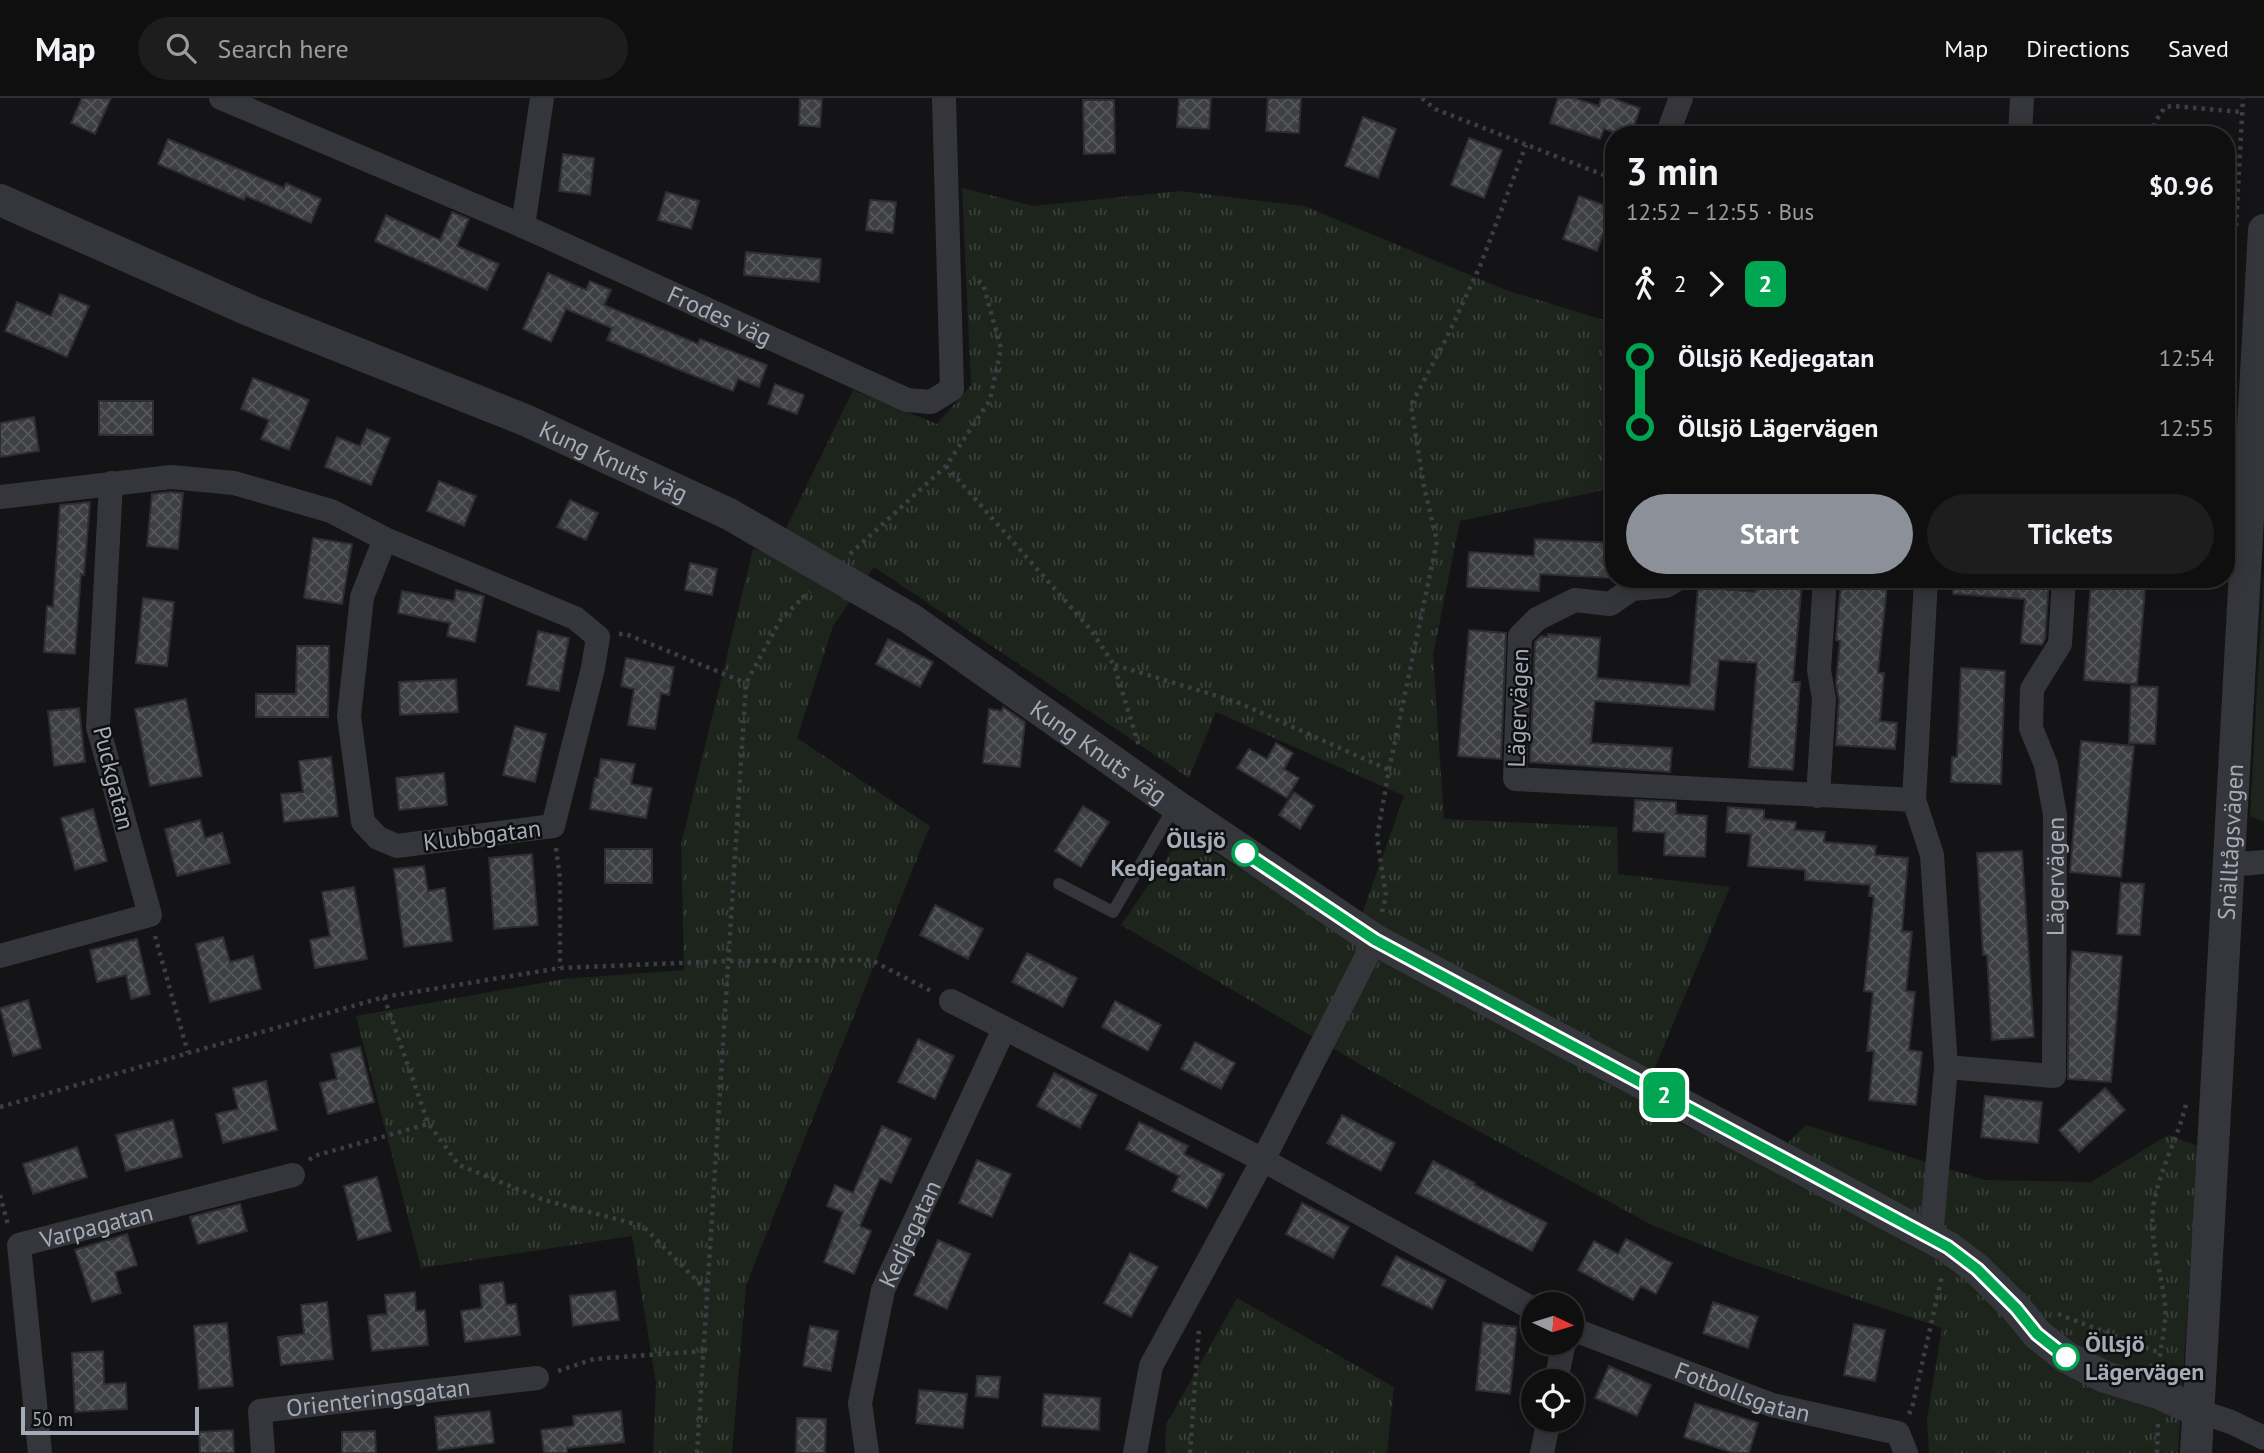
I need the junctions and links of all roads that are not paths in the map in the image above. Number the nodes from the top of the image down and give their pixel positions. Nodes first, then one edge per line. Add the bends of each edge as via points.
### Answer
1 (221, 98) edge
2 (542, 98) edge
3 (944, 98) edge
4 (1681, 98) edge
5 (2022, 98) edge
6 (1670, 126) edge
7 (2020, 126) edge
8 (0, 200) edge
9 (523, 226) junction
10 (2264, 230) edge
11 (111, 483) junction
12 (0, 497) edge
13 (385, 539) junction
14 (1643, 588) edge
15 (1824, 588) edge
16 (1926, 588) edge
17 (2063, 588) edge
18 (1818, 796) junction
19 (1164, 797) junction
20 (1914, 800) junction
21 (2264, 862) edge
22 (2228, 865) junction
23 (1059, 884) dead end
24 (1375, 940) junction
25 (0, 956) edge
26 (951, 1002) road end
27 (1004, 1029) junction
28 (1946, 1067) junction
29 (1263, 1160) junction
30 (293, 1175) road end
31 (1940, 1242) junction
32 (1521, 1301) edge
33 (1584, 1334) edge
34 (537, 1378) road end
35 (2198, 1411) junction
36 (1546, 1432) edge
37 (2264, 1438) edge
38 (1902, 1443) edge
39 (40, 1453) edge
40 (263, 1453) edge
41 (867, 1453) edge
42 (1135, 1453) edge
43 (1542, 1453) edge
44 (2196, 1453) edge

1 - 9 street, Frodes väg
2 - 9 street
3 - 9 street, Frodes väg via 952,389 931,402 907,400
4 - 6 street
5 - 7 street
8 - 19 street, Kung Knuts väg via 251,311 525,420 729,514 911,619
10 - 22 street, Snälltågsvägen
11 - 12 street
11 - 13 street via 172,477 234,483 331,512
11 - 25 street, Puckgatan via 98,727 150,915
13 - 13 street, Klubbgatan via 362,597 349,716 363,822 378,838 397,846 554,826 598,637 575,618
14 - 18 street, Lägervägen via 1632,589 1609,604 1575,600 1537,618 1520,636 1515,779
15 - 18 street
16 - 20 street
17 - 28 street, Lägervägen via 2060,644 2032,689 2031,727 2046,765 2055,815 2054,1076
18 - 20 street, Lägervägen
19 - 23 lane via 1113,912
19 - 24 street, Kung Knuts väg
20 - 28 street via 1932,855
21 - 22 street
22 - 35 street, Snälltågsvägen
24 - 29 street
24 - 31 street, Kung Knuts väg
26 - 27 street
27 - 29 street
27 - 41 street, Kedjegatan via 883,1290 860,1403
28 - 31 street
29 - 32 street
29 - 42 street via 1151,1366
30 - 39 street, Varpagatan via 19,1245
31 - 35 street, Kung Knuts väg via 1977,1269 2037,1334 2066,1357 2105,1377
33 - 38 street, Fotbollsgatan via 1772,1405
34 - 40 street, Orienteringsgatan via 260,1411
35 - 37 street, Kung Knuts väg
35 - 44 street, Snälltågsvägen
36 - 43 street

